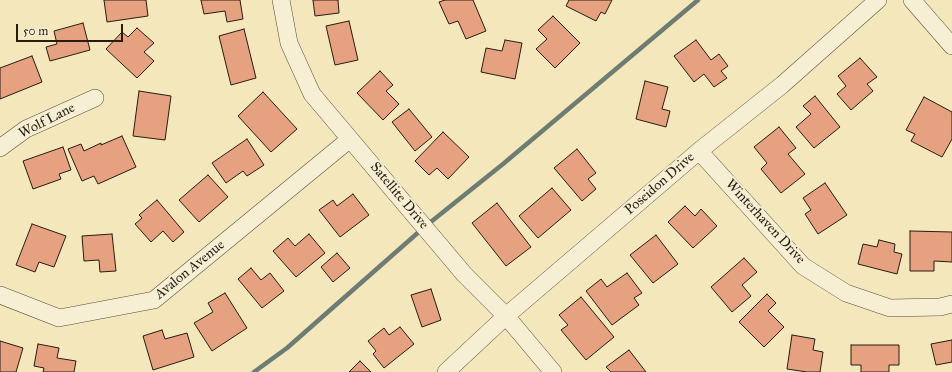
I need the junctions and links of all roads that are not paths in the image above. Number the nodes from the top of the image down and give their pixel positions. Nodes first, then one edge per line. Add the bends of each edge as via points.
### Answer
1 (281, 0) edge
2 (878, 0) edge
3 (912, 0) edge
4 (952, 46) edge
5 (95, 98) dead end
6 (350, 139) junction
7 (0, 148) edge
8 (699, 151) junction
9 (0, 295) edge
10 (952, 304) edge
11 (506, 316) junction
12 (446, 372) edge
13 (553, 372) edge

1 - 6 street, Satellite Drive via 289,43 312,94
2 - 8 street, Poseidon Drive via 782,86
3 - 4 street
5 - 7 street, Wolf Lane via 26,129
6 - 9 street, Avalon Avenue via 154,300 59,318
6 - 11 street, Satellite Drive via 464,274
8 - 10 street, Winterhaven Drive via 803,266 846,293 890,308
8 - 11 street, Poseidon Drive
11 - 12 street, Poseidon Drive
11 - 13 street, Satellite Drive

